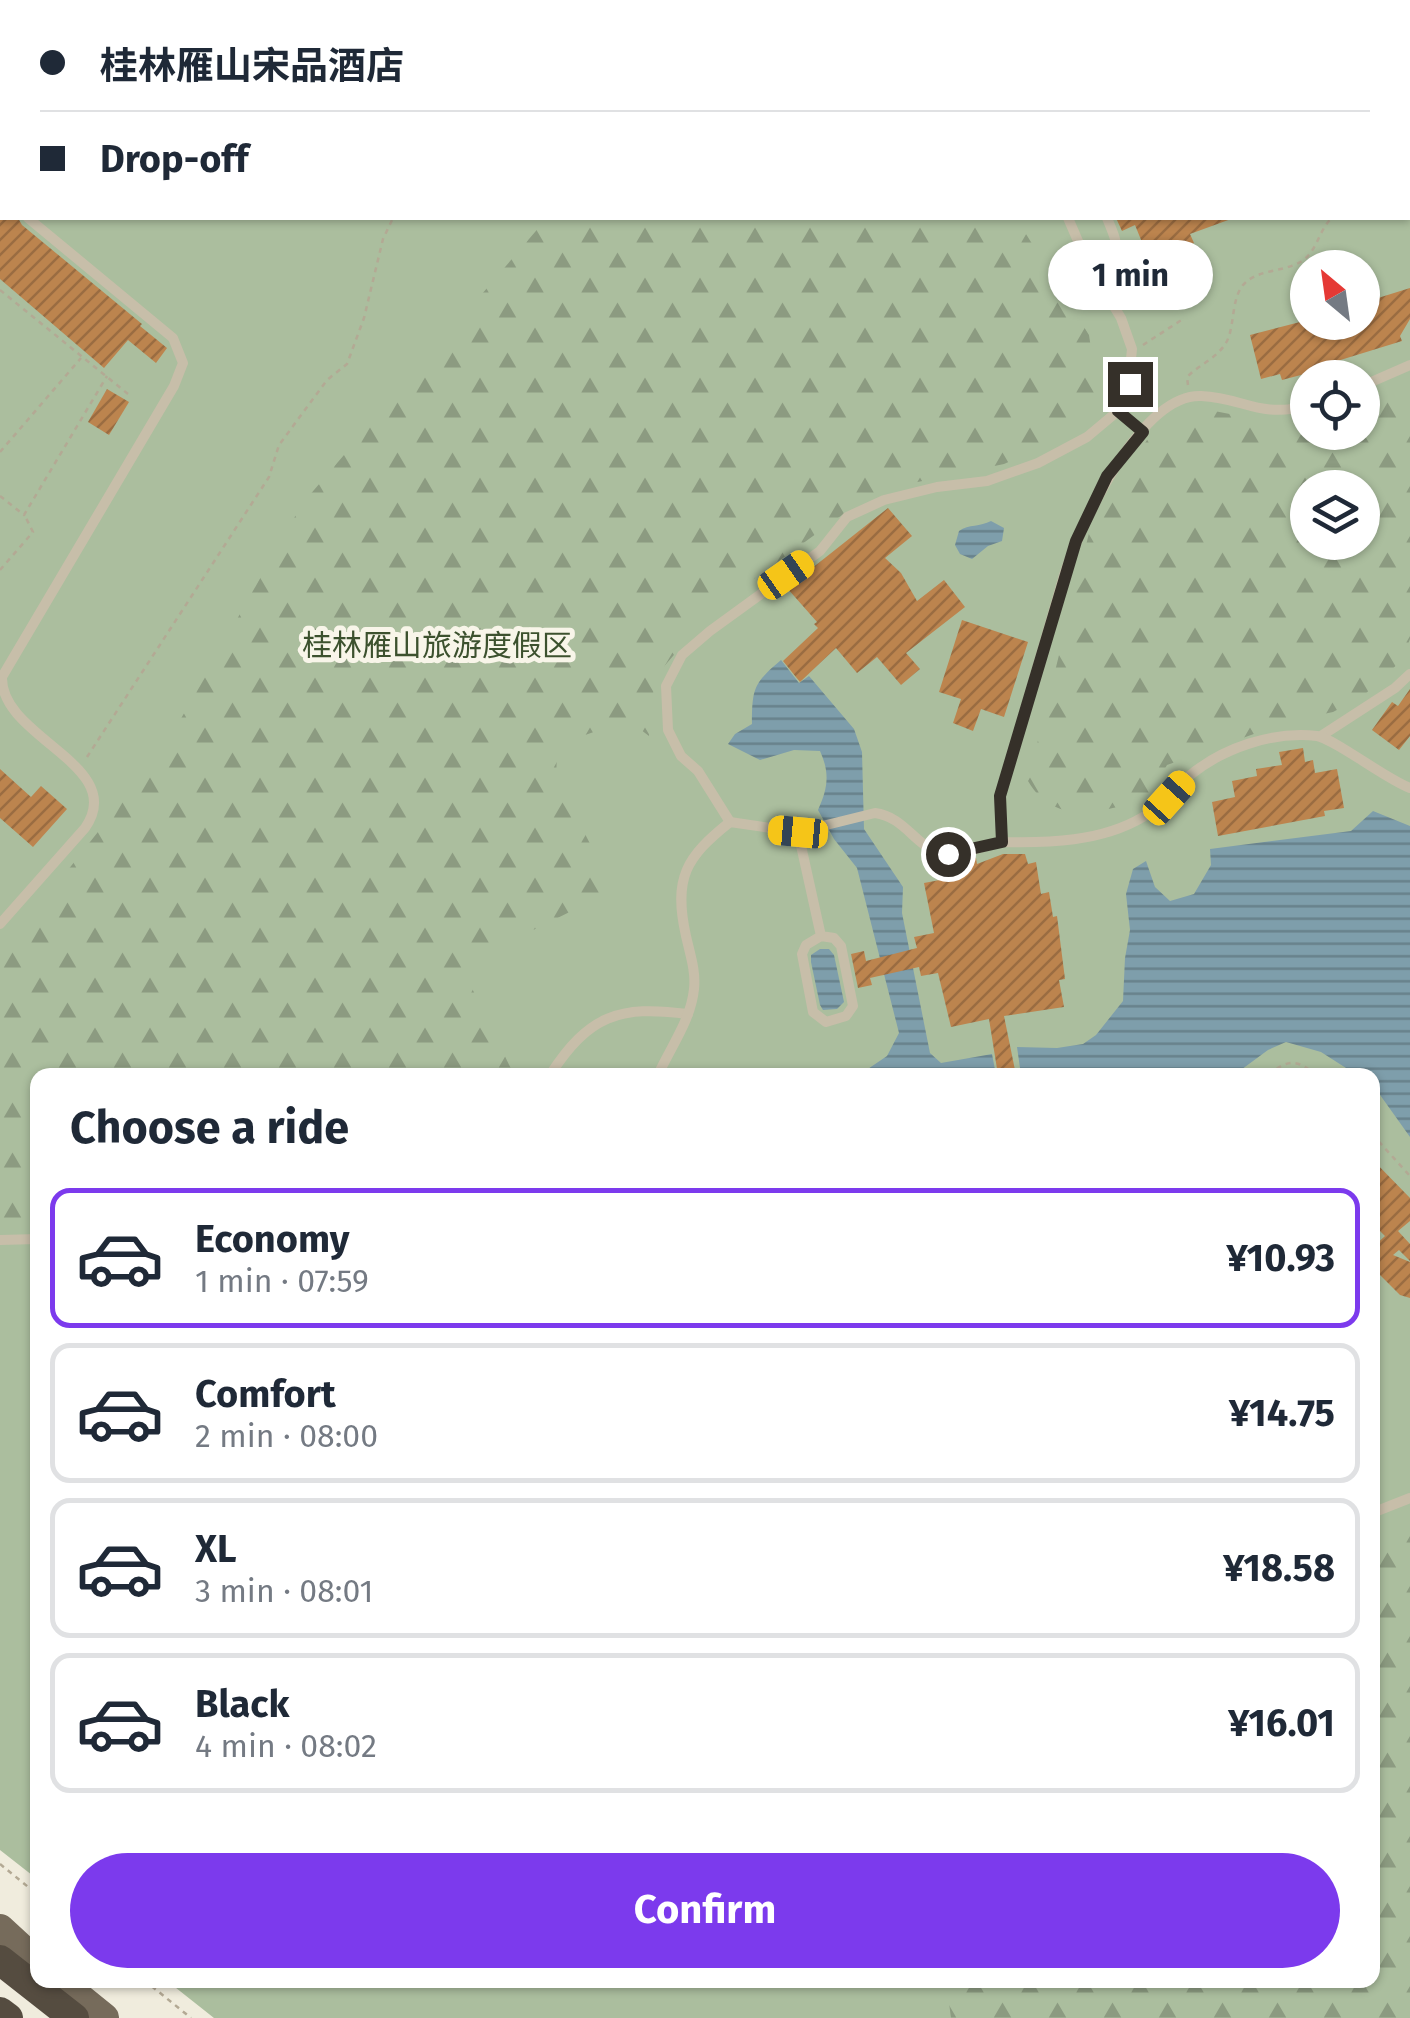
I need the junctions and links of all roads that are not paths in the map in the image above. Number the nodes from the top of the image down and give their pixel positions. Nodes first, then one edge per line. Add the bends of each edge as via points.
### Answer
1 (30, 220) edge
2 (1069, 220) edge
3 (1109, 220) edge
4 (1097, 278) junction
5 (1410, 365) edge
6 (1380, 378) edge
7 (1290, 408) edge
8 (1118, 411) junction
9 (1143, 432) junction
10 (1410, 674) edge
11 (1321, 736) junction
12 (1410, 788) edge
13 (730, 822) junction
14 (798, 832) junction
15 (1002, 842) junction
16 (0, 924) edge
17 (820, 936) junction
18 (688, 1014) junction
19 (555, 1068) edge
20 (661, 1068) edge
21 (30, 1239) edge
22 (0, 1240) edge
23 (1410, 1498) edge
24 (1380, 1510) edge
25 (0, 1929) edge
26 (30, 1957) edge
27 (0, 1960) edge
28 (30, 1984) edge
29 (36, 1988) edge
30 (67, 1988) edge
31 (0, 2012) edge
32 (8, 2018) edge
33 (74, 2018) edge
34 (104, 2018) edge

1 - 16 lane via 173,338 182,355 174,386 2,676 8,706 78,770 94,798 90,821
2 - 4 lane
3 - 4 lane via 1116,257
4 - 8 lane via 1132,348 1130,384
5 - 6 lane
7 - 9 lane via 1263,410 1190,397
8 - 9 lane
8 - 13 lane via 1077,443 1008,475 916,491 847,516 820,551 677,661 665,702 672,742
9 - 15 lane via 1107,476 1076,541 1000,796
10 - 11 lane
11 - 12 lane
11 - 15 lane via 1282,736 1232,748 1119,828
13 - 14 lane
13 - 18 lane via 699,847 684,878 684,925 695,972
14 - 15 lane via 875,813 900,821 932,851 948,854
14 - 17 lane
17 - 17 lane via 802,954 813,1012 826,1022 846,1016 853,1006 841,946
18 - 19 lane via 634,1010 603,1018
18 - 20 lane
21 - 22 lane
23 - 24 lane
25 - 26 main road
27 - 28 highway
29 - 33 highway
30 - 34 main road
31 - 32 highway

